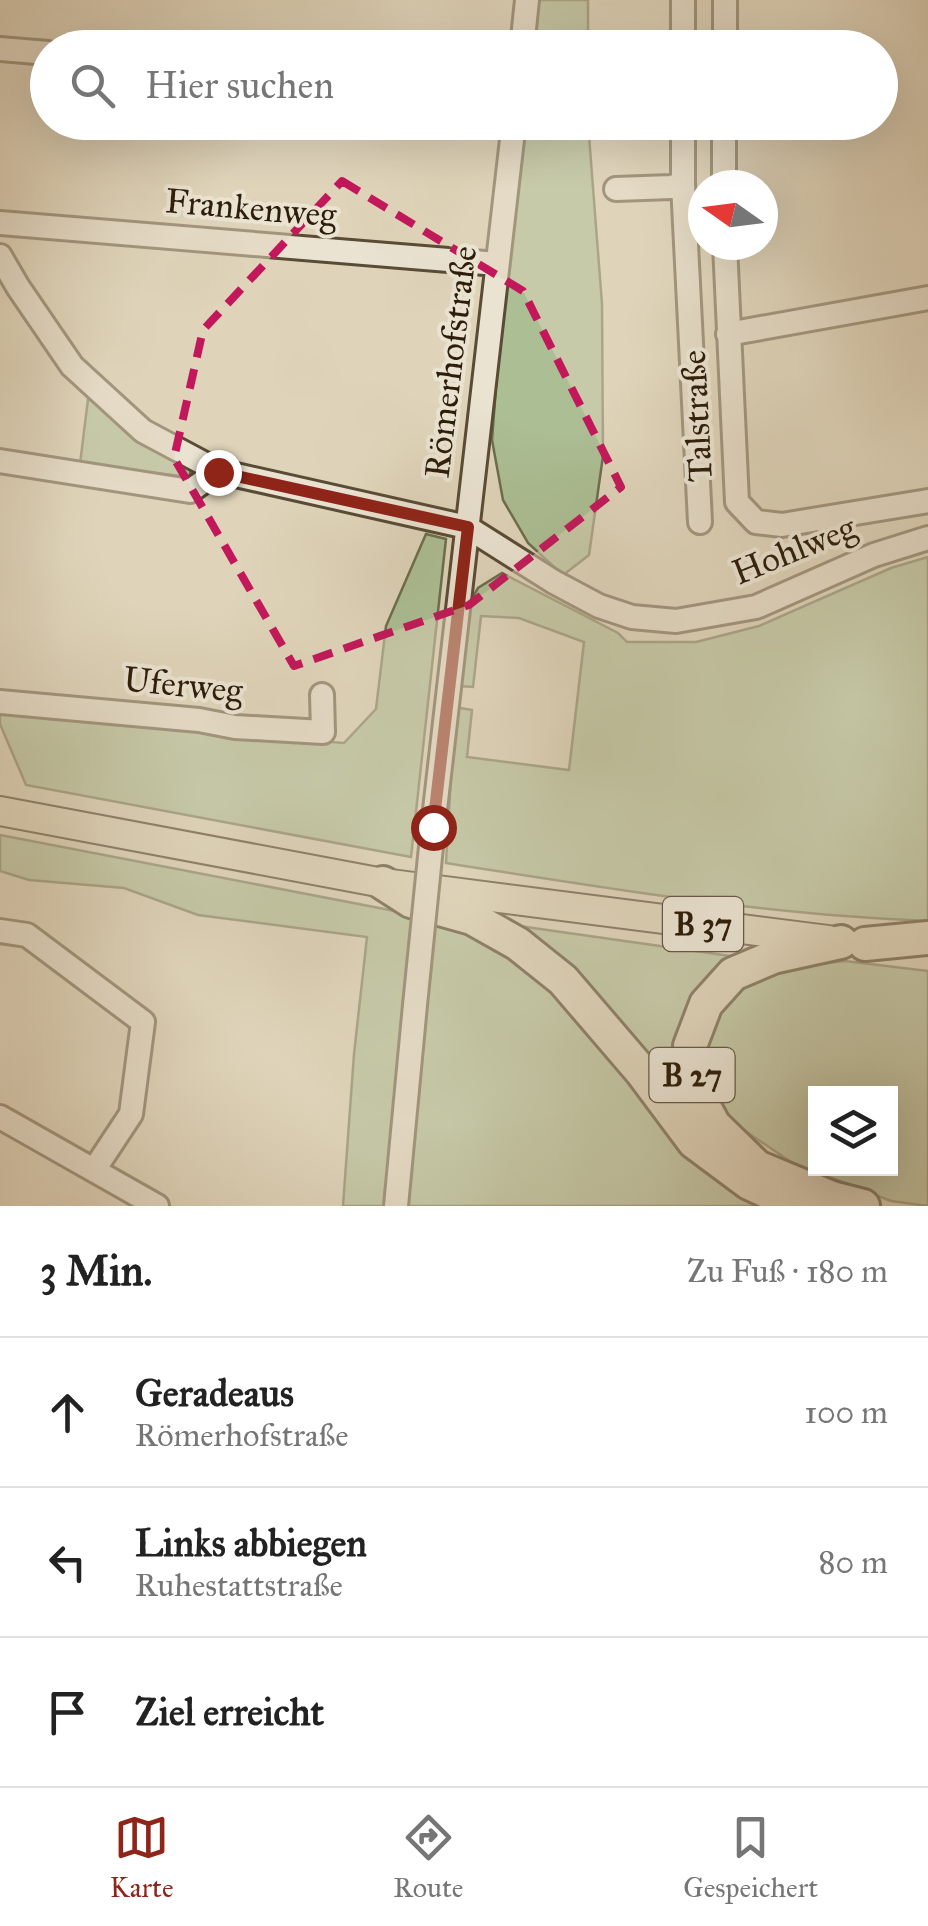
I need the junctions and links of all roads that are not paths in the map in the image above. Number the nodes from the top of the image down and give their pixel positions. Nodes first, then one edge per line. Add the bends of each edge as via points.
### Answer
1 (527, 0) edge
2 (683, 0) edge
3 (725, 0) edge
4 (524, 30) edge
5 (684, 30) edge
6 (724, 30) edge
7 (0, 49) edge
8 (30, 52) edge
9 (512, 140) edge
10 (683, 140) edge
11 (724, 140) edge
12 (723, 170) edge
13 (683, 180) junction
14 (688, 180) edge
15 (616, 189) dead end
16 (0, 223) edge
17 (0, 256) edge
18 (726, 260) edge
19 (497, 264) junction
20 (9, 286) edge
21 (928, 298) edge
22 (728, 334) junction
23 (0, 461) edge
24 (218, 472) junction
25 (928, 500) edge
26 (700, 522) dead end
27 (468, 527) junction
28 (928, 538) edge
29 (322, 695) dead end
30 (0, 702) edge
31 (0, 810) edge
32 (383, 883) junction
33 (0, 931) edge
34 (928, 938) edge
35 (853, 943) junction
36 (928, 950) edge
37 (0, 1117) edge
38 (94, 1170) junction
39 (157, 1206) edge
40 (396, 1206) edge
41 (800, 1206) edge
42 (863, 1206) edge

1 - 4 street
2 - 5 street
3 - 6 street
7 - 8 street
9 - 19 street, Römerhofstraße
10 - 13 street
11 - 12 street
13 - 14 street
13 - 15 street via 671,188
13 - 26 street
16 - 19 street, Frankenweg
17 - 20 street
18 - 22 street, Talstraße
19 - 27 street, Römerhofstraße
20 - 24 street via 72,366 144,431
21 - 22 street
22 - 25 street, Talstraße via 737,502 756,522 782,525
23 - 24 street via 190,491
24 - 27 street
27 - 28 street, Hohlweg via 599,606 676,621 756,607
27 - 40 street, Römerhofstraße, bridge
29 - 30 street, Uferweg via 323,732
31 - 32 main road, B 37
32 - 35 main road, B 37
32 - 41 highway via 518,944 562,980 694,1142 748,1183
33 - 38 street via 28,935 143,1022 131,1114
34 - 35 highway
35 - 36 main road, B 27
35 - 42 highway, B 27 via 772,957 733,974 706,1004 690,1046 694,1088 714,1125 756,1167
37 - 38 street
38 - 39 street

